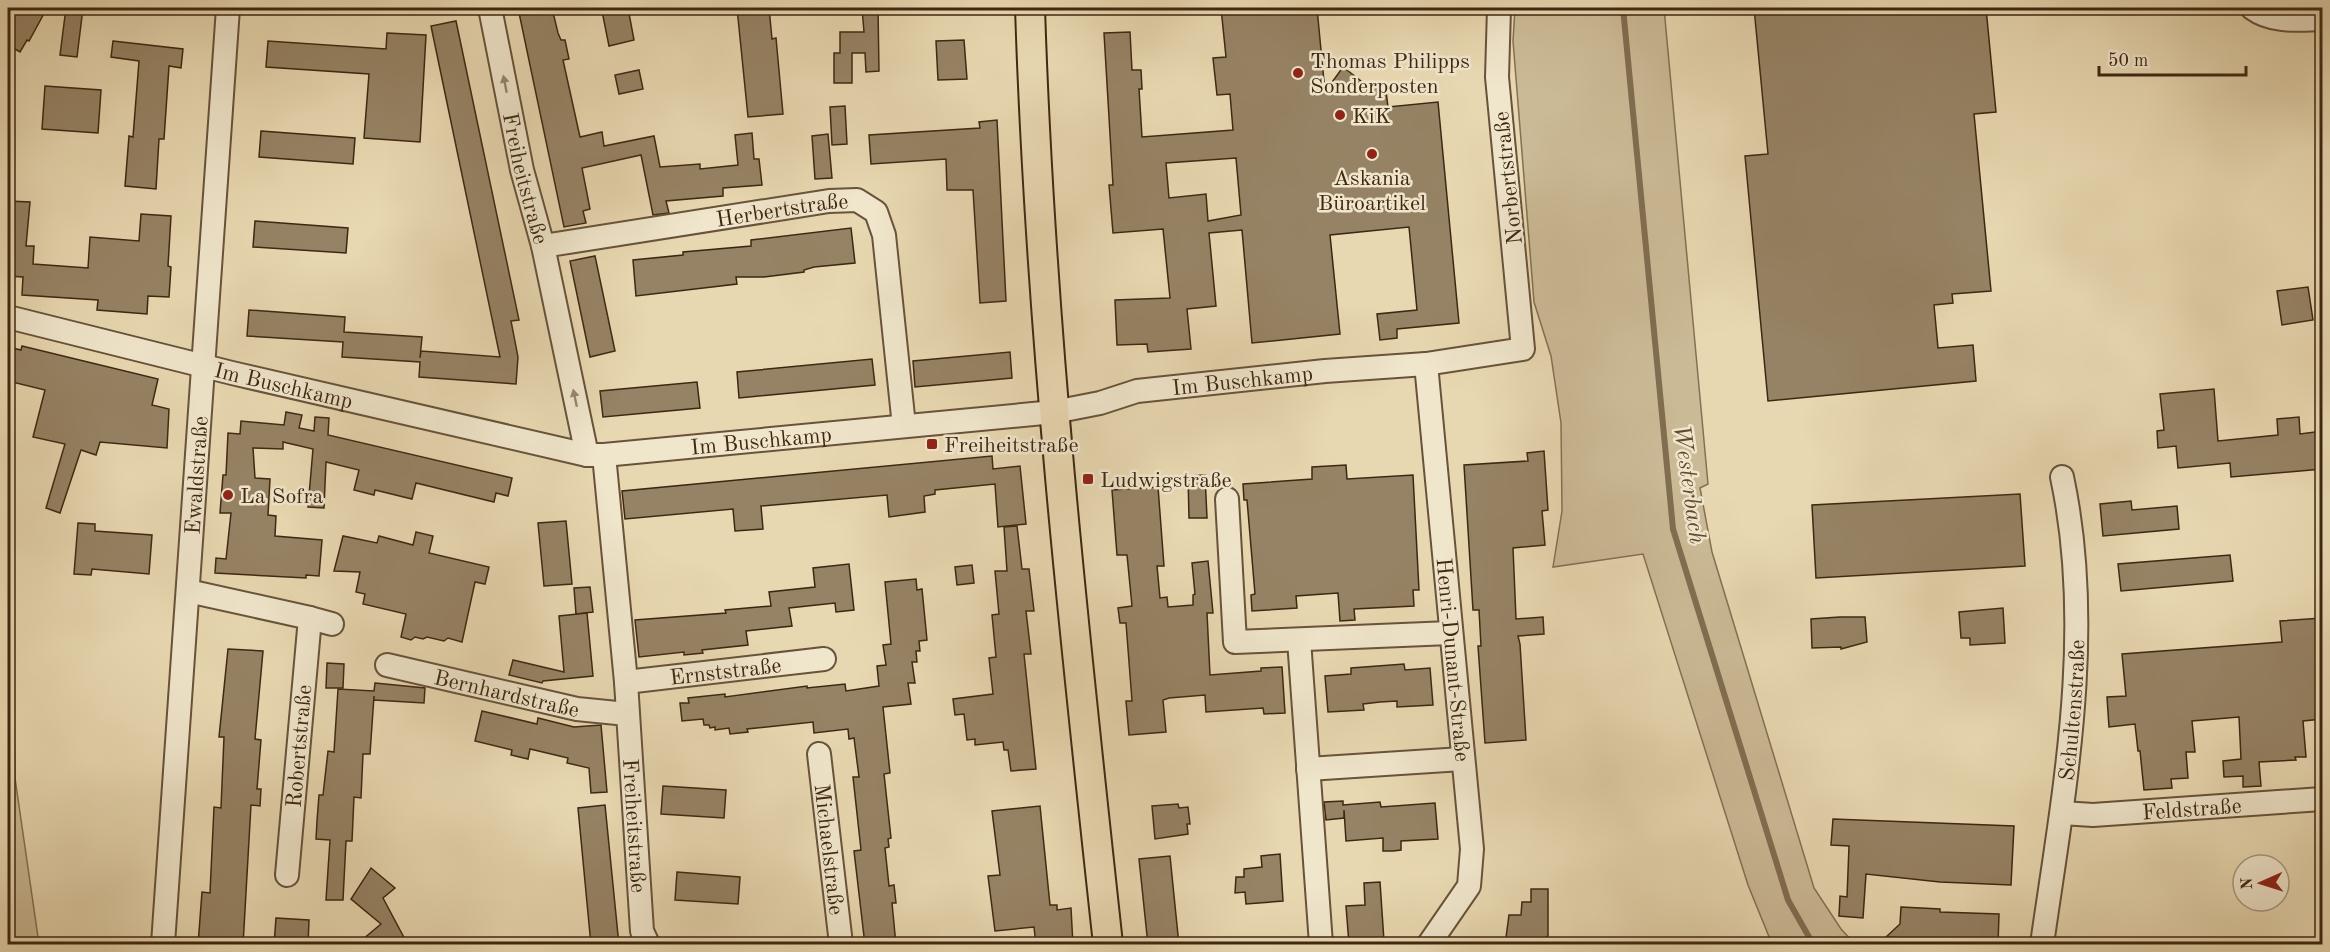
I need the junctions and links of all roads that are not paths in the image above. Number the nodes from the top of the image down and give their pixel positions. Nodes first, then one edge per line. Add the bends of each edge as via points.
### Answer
1 (228, 8) edge
2 (490, 8) edge
3 (1030, 8) edge
4 (1499, 8) edge
5 (2252, 8) edge
6 (2322, 19) edge
7 (543, 246) junction
8 (8, 317) edge
9 (1523, 349) joint
10 (1426, 364) junction
11 (203, 366) junction
12 (1054, 412) junction
13 (904, 426) junction
14 (596, 455) junction
15 (2062, 477) dead end
16 (1227, 499) dead end
17 (188, 591) junction
18 (310, 618) junction
19 (332, 624) dead end
20 (1450, 633) junction
21 (1299, 640) junction
22 (824, 659) dead end
23 (387, 665) dead end
24 (626, 682) junction
25 (627, 714) junction
26 (819, 754) dead end
27 (1462, 759) junction
28 (1308, 769) junction
29 (2322, 799) edge
30 (2062, 813) junction
31 (287, 875) dead end
32 (163, 945) edge
33 (648, 945) edge
34 (841, 945) edge
35 (1108, 945) edge
36 (1321, 945) edge
37 (1429, 945) edge
38 (2042, 945) edge

1 - 11 street, Ewaldstraße
7 -> 2 street, Freiheitstraße via 522,170
3 - 12 main road
4 - 9 street, Norbertstraße via 1497,77
5 - 6 street via 2275,18
7 - 13 street, Herbertstraße via 829,201 857,200 876,212 884,235
14 -> 7 street, Freiheitstraße
8 - 11 street, Im Buschkamp
9 - 10 street, Im Buschkamp
10 - 12 street, Im Buschkamp via 1137,391
10 - 20 street, Henri-Dunant-Straße
11 - 14 street, Im Buschkamp
11 - 17 street, Ewaldstraße
12 - 13 street, Im Buschkamp
12 - 35 main road
13 - 14 street, Im Buschkamp
14 - 24 street, Freiheitstraße
15 - 30 street, Schultenstraße via 2074,571 2075,636 2073,712
16 - 21 street via 1235,642
17 - 18 street
17 - 32 street, Ewaldstraße
18 - 19 street
18 - 31 street, Robertstraße
20 - 21 street
20 - 27 street, Henri-Dunant-Straße
21 - 28 street
22 - 24 street, Ernststraße
23 - 25 street, Bernhardstraße via 577,710
24 - 25 street, Freiheitstraße
25 - 33 street, Freiheitstraße via 642,930
26 - 34 street, Michaelstraße
27 - 28 street
27 - 37 street, Henri-Dunant-Straße via 1472,849 1469,886
28 - 36 street
29 - 30 street, Feldstraße via 2093,815
30 - 38 street, Schultenstraße

